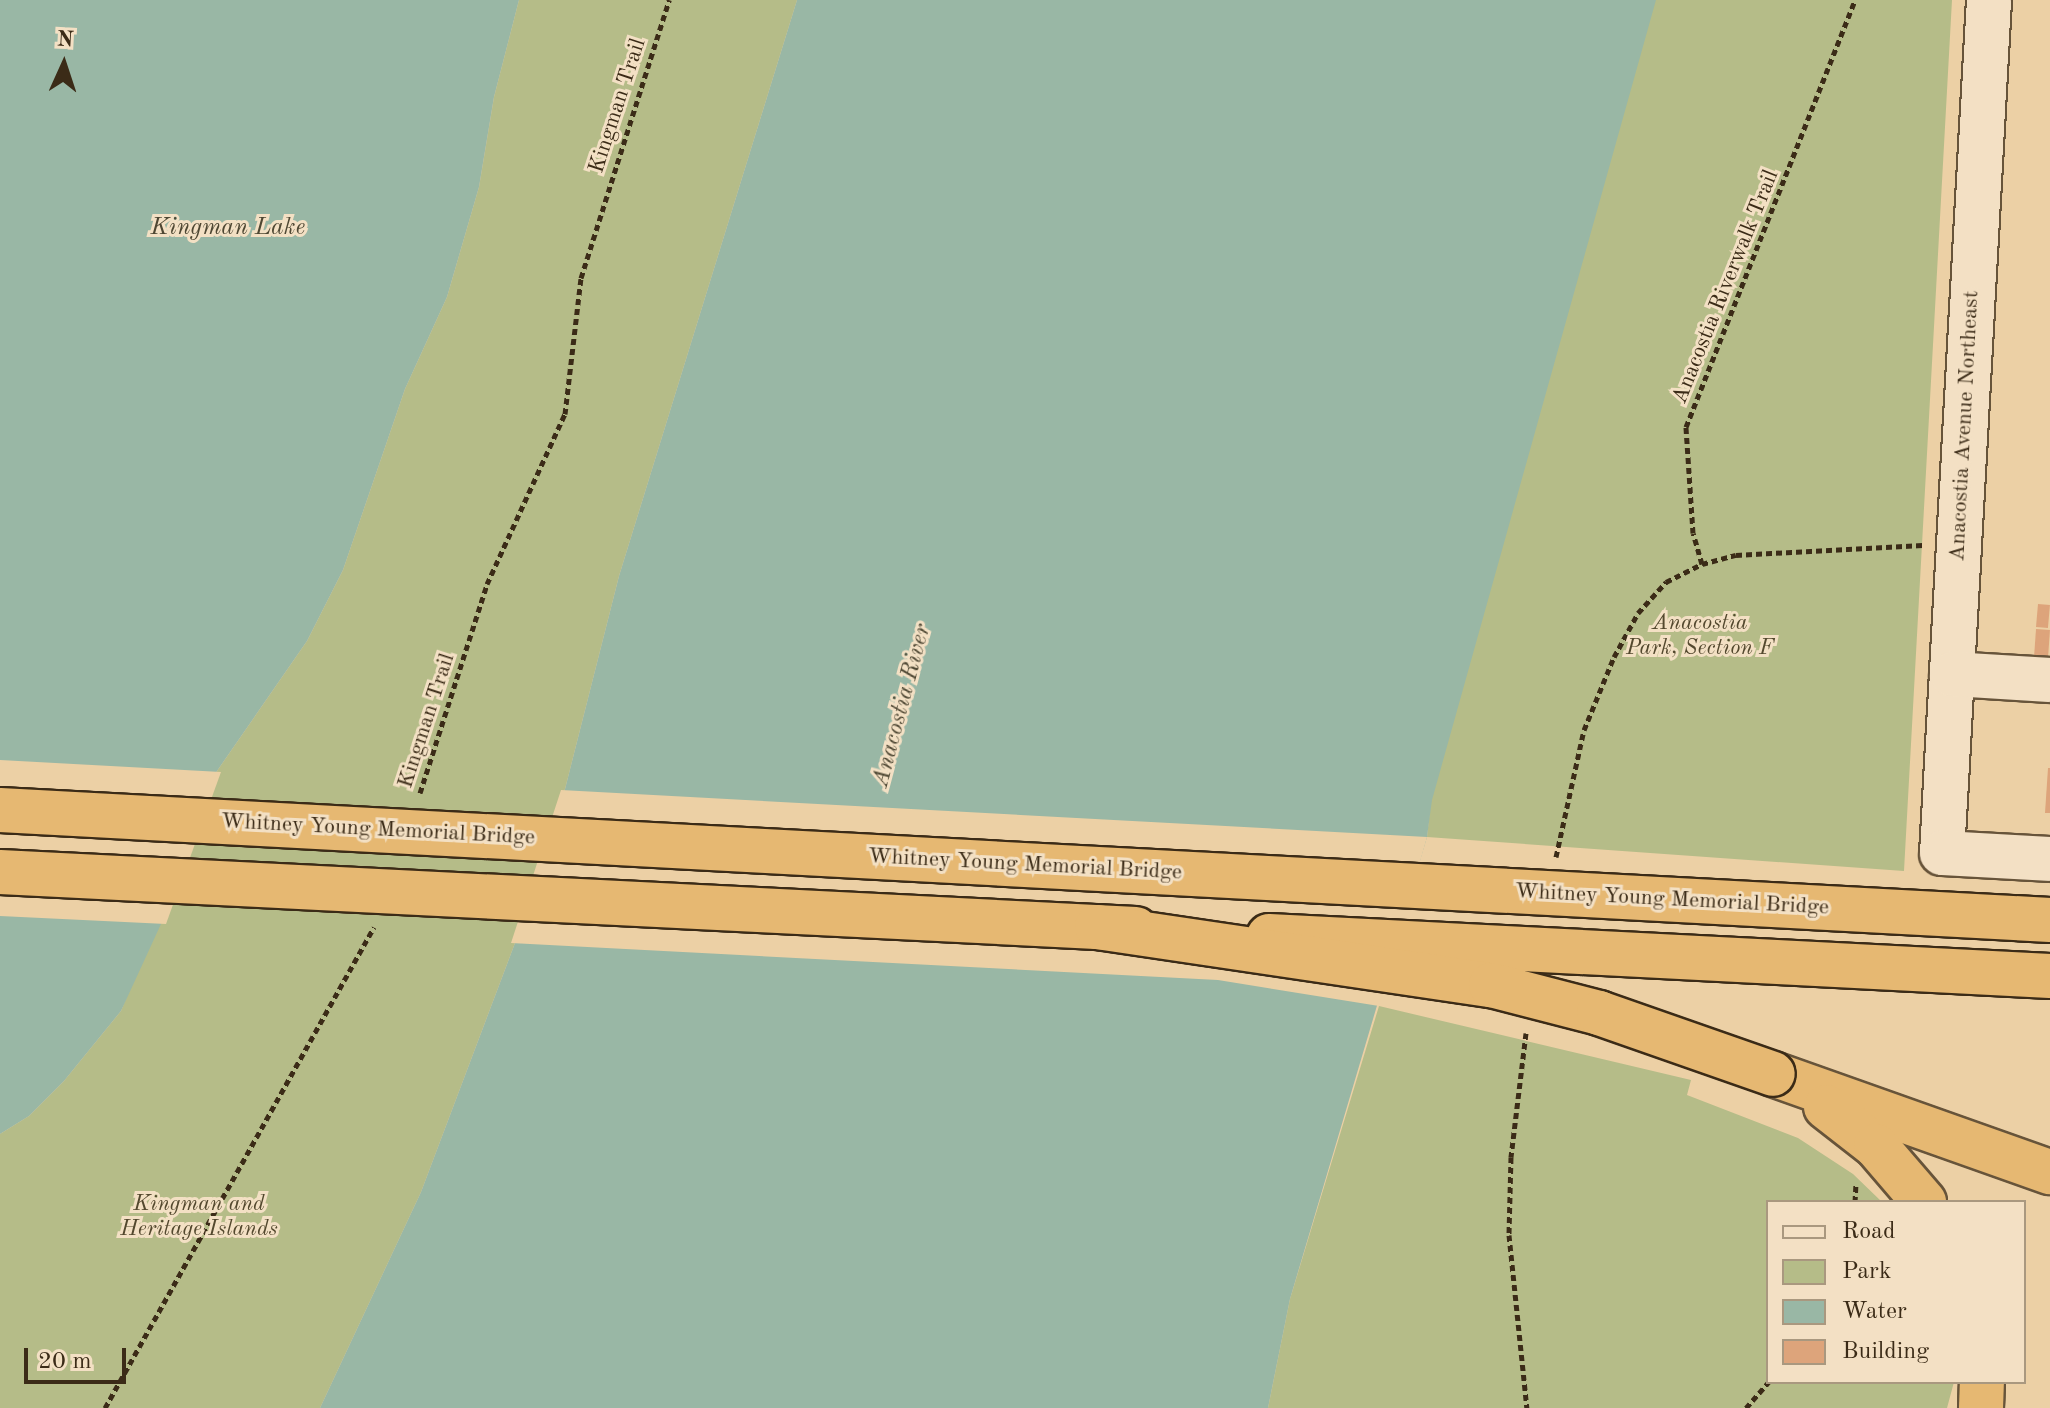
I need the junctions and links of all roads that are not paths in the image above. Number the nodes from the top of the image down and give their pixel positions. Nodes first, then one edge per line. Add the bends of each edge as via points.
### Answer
1 (1989, 0) edge
2 (1952, 674) junction
3 (2050, 680) edge
4 (0, 810) edge
5 (2050, 859) edge
6 (0, 872) edge
7 (2050, 920) edge
8 (1097, 927) junction
9 (2050, 976) edge
10 (1773, 1074) junction
11 (2050, 1172) edge
12 (1922, 1200) edge
13 (1982, 1384) edge
14 (1981, 1408) edge

1 - 2 street, Anacostia Avenue Northeast
2 - 3 street
2 - 5 street, Anacostia Avenue Northeast via 1942,853
4 - 7 main road, Whitney Young Memorial Bridge, bridge
6 - 8 main road, bridge
8 - 9 main road, bridge
8 - 10 main road, bridge via 1491,985 1599,1013
10 - 11 main road
10 - 12 main road via 1854,1127
13 - 14 main road

